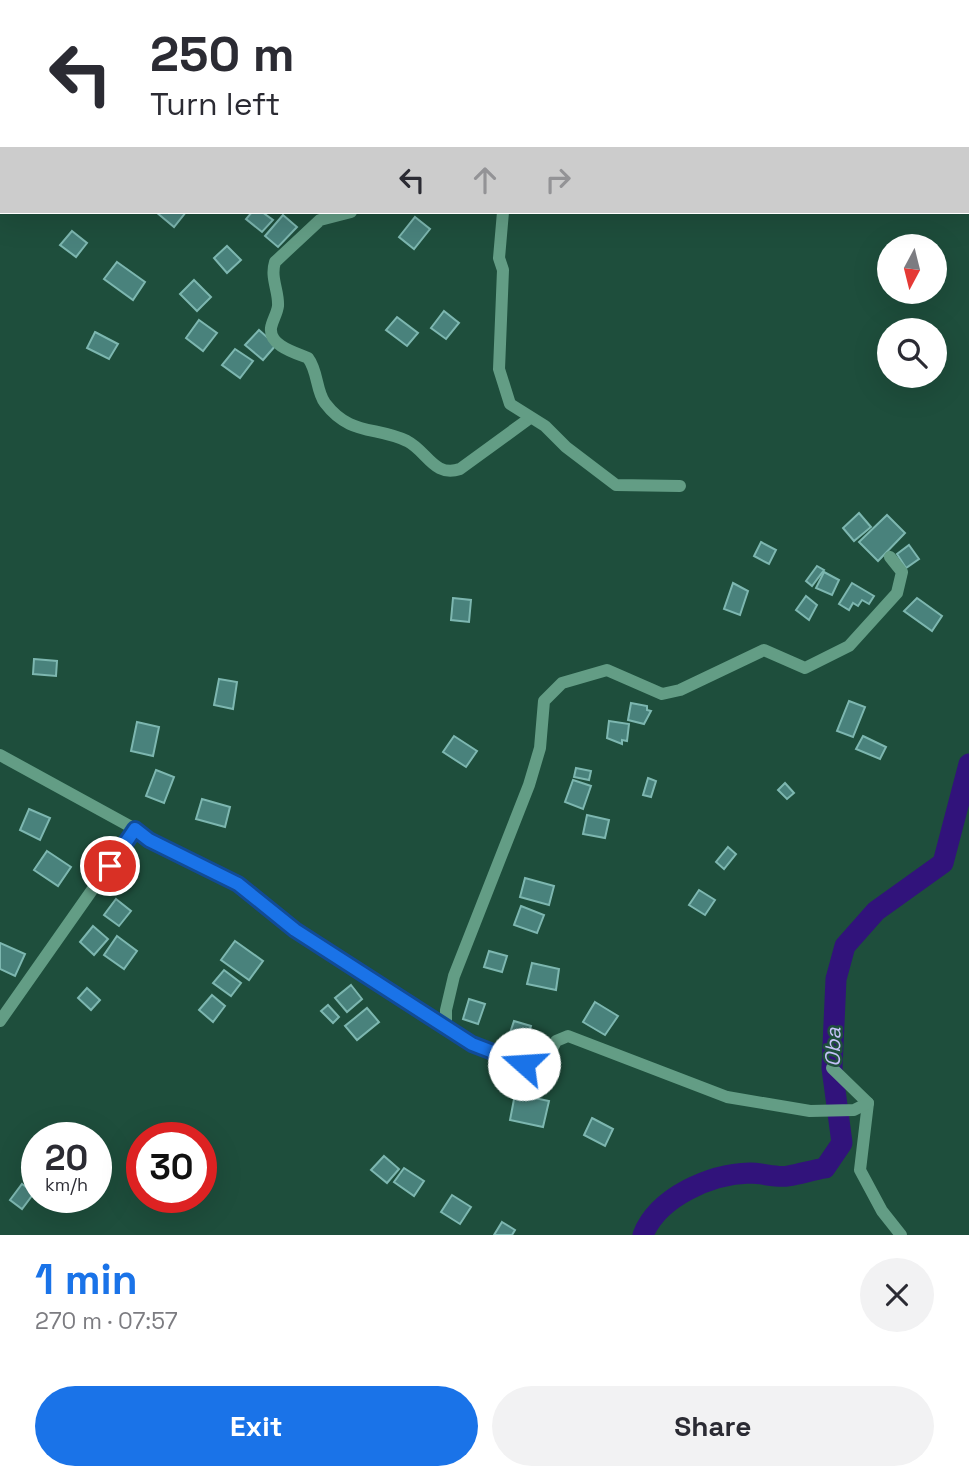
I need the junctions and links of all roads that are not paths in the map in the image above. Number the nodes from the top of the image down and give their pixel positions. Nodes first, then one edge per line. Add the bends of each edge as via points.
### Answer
1 (344, 214) edge
2 (503, 214) edge
3 (530, 418) junction
4 (680, 486) dead end
5 (890, 557) dead end
6 (1, 758) edge
7 (135, 829) junction
8 (0, 1021) edge
9 (446, 1026) junction
10 (832, 1068) dead end
11 (868, 1103) junction
12 (901, 1235) edge

1 - 3 street via 320,220 273,269 278,305 272,337 308,358 323,401 351,427 406,441 449,473
2 - 3 street via 499,369 510,404
3 - 4 street via 616,485
5 - 9 street via 902,572 897,593 849,646 827,659 805,668 764,650 663,694 607,670 562,683 544,701 540,748 454,976
6 - 7 street
7 - 8 street
7 - 9 street via 238,884 295,930
9 - 11 street via 472,1044 542,1069 556,1041 568,1036 727,1097 810,1111 854,1110
10 - 11 street
11 - 12 street via 860,1170

